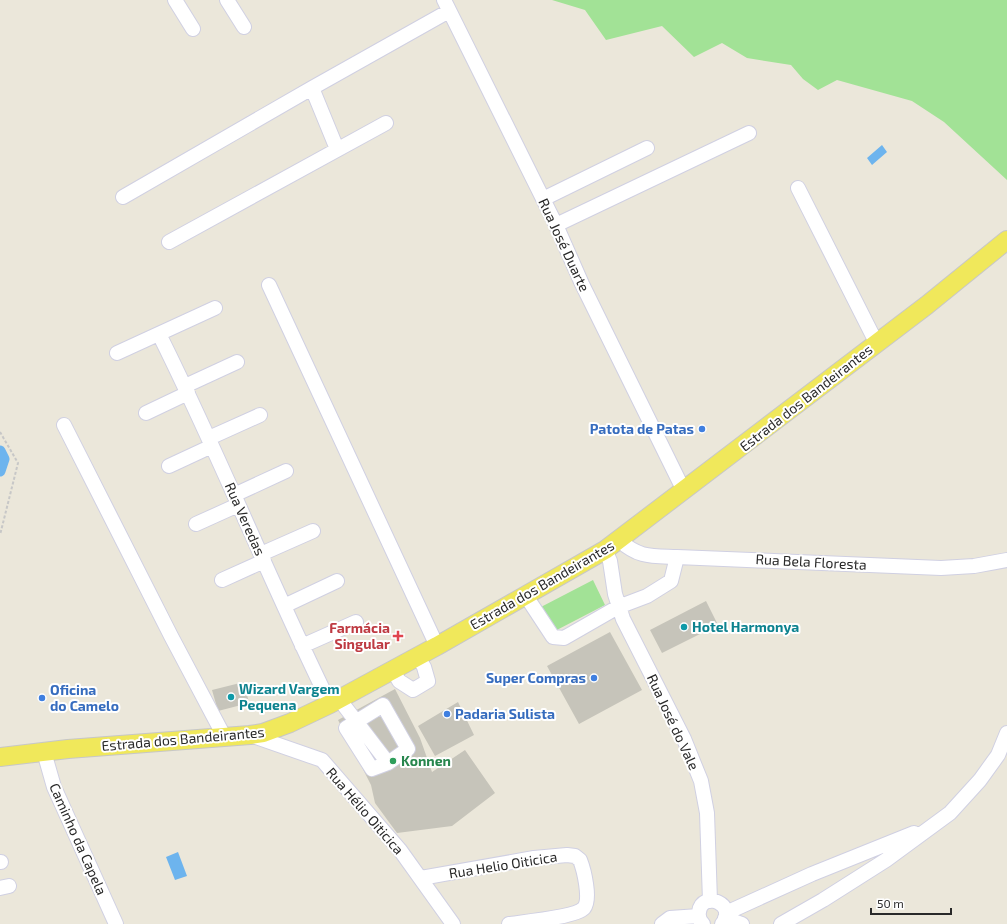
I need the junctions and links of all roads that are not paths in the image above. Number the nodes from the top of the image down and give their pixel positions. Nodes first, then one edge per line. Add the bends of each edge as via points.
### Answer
1 (175, 0) edge
2 (227, 0) edge
3 (446, 6) edge
4 (244, 27) dead end
5 (193, 29) dead end
6 (312, 88) junction
7 (386, 123) dead end
8 (749, 133) dead end
9 (647, 148) dead end
10 (337, 149) junction
11 (798, 188) dead end
12 (123, 197) dead end
13 (543, 199) junction
14 (556, 225) junction
15 (1007, 240) edge
16 (169, 242) dead end
17 (268, 285) dead end
18 (214, 308) dead end
19 (159, 334) junction
20 (877, 344) junction
21 (117, 354) dead end
22 (236, 362) dead end
23 (187, 389) junction
24 (146, 413) dead end
25 (260, 415) dead end
26 (64, 425) dead end
27 (210, 442) junction
28 (169, 466) dead end
29 (286, 471) dead end
30 (684, 491) junction
31 (236, 500) junction
32 (196, 524) dead end
33 (313, 531) dead end
34 (612, 545) junction
35 (677, 557) junction
36 (262, 558) junction
37 (1007, 560) edge
38 (222, 580) dead end
39 (337, 581) dead end
40 (526, 596) junction
41 (284, 606) junction
42 (618, 607) junction
43 (356, 622) dead end
44 (302, 646) junction
45 (438, 646) junction
46 (418, 657) junction
47 (393, 670) junction
48 (335, 701) junction
49 (356, 720) junction
50 (1007, 733) edge
51 (250, 735) junction
52 (225, 738) junction
53 (44, 752) junction
54 (1002, 755) edge
55 (0, 757) edge
56 (938, 822) junction
57 (420, 878) junction
58 (710, 901) junction
59 (724, 919) edge
60 (701, 920) edge
61 (116, 924) edge
62 (453, 924) edge
63 (509, 924) edge
64 (662, 924) edge
65 (742, 924) edge
66 (781, 924) edge

1 - 5 street
2 - 4 street
3 - 6 street
3 - 13 street, Rua José Duarte
6 - 10 street
6 - 12 street
7 - 10 street
8 - 14 street
9 - 13 street
10 - 16 street
11 - 20 street
13 - 14 street, Rua José Duarte
14 - 30 street, Rua José Duarte via 582,284
15 - 20 main road, Estrada dos Bandeirantes
17 - 45 street
18 - 19 street
19 - 21 street
19 - 23 street, Rua Veredas
20 - 30 main road, Estrada dos Bandeirantes
22 - 23 street
23 - 24 street
23 - 27 street, Rua Veredas
25 - 27 street
26 - 52 street
27 - 28 street
27 - 31 street, Rua Veredas
29 - 31 street
30 - 34 main road, Estrada dos Bandeirantes
31 - 32 street
31 - 36 street, Rua Veredas
33 - 36 street
34 - 35 street, Rua Bela Floresta via 638,553
34 - 40 main road, Estrada dos Bandeirantes
34 - 42 street, Rua José do Vale via 612,572
35 - 37 street, Rua Bela Floresta via 941,568
35 - 42 street via 671,580 647,596
36 - 38 street
36 - 41 street, Rua Veredas
39 - 41 street
40 - 42 street via 554,637 564,638
40 - 45 main road, Estrada dos Bandeirantes
41 - 44 street, Rua Veredas
42 - 58 street, Rua José do Vale via 684,739 701,781 707,813
43 - 44 street
44 - 48 street, Rua Veredas
45 - 46 main road, Estrada dos Bandeirantes
46 - 47 main road, Estrada dos Bandeirantes
46 - 47 street via 428,681 413,690 399,681
47 - 48 main road, Estrada dos Bandeirantes
48 - 49 street, Rua Veredas
48 - 51 main road, Estrada dos Bandeirantes via 290,723
49 - 49 street via 346,728 372,769 388,763 408,749 383,705
50 - 54 street
51 - 52 main road, Estrada dos Bandeirantes
51 - 57 street, Rua Hélio Oiticica via 322,760 400,850
52 - 53 main road, Estrada dos Bandeirantes
53 - 55 main road, Estrada dos Bandeirantes
53 - 61 street, Caminho da Capela via 54,787
54 - 56 street via 962,802
56 - 59 street via 812,874
56 - 66 street via 862,876
57 - 62 street, Rua Hélio Oiticica
57 - 63 street, Rua Helio Oiticica via 534,858 567,855 580,860 587,896 587,904 580,911
58 - 59 street via 719,902 725,909
58 - 60 street via 702,905
59 - 65 street
60 - 64 street via 670,918

